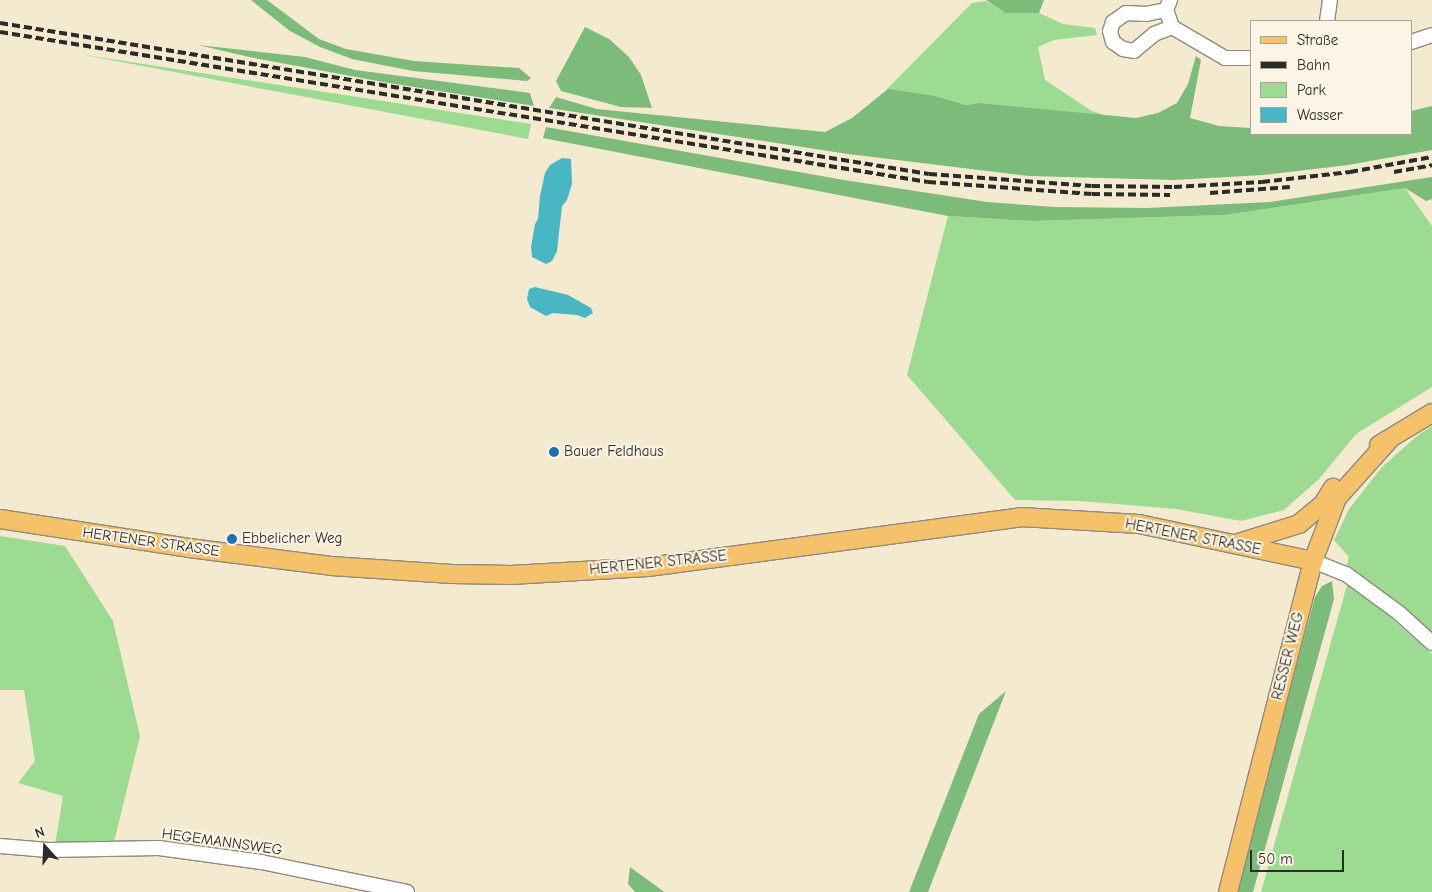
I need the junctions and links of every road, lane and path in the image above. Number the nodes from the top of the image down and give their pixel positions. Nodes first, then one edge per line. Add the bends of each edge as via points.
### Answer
1 (1330, 0) edge
2 (1168, 5) edge
3 (1327, 20) edge
4 (1172, 27) junction
5 (1432, 35) edge
6 (1412, 42) edge
7 (1250, 58) edge
8 (1432, 413) edge
9 (1388, 440) junction
10 (0, 519) edge
11 (1233, 544) junction
12 (1313, 561) junction
13 (1432, 643) edge
14 (0, 846) edge
15 (407, 892) edge
16 (1228, 892) edge

1 - 3 street
2 - 4 street
2 - 4 street via 1146,14 1126,13 1113,22 1110,31 1113,42 1134,51 1154,34
4 - 7 street via 1225,58
5 - 6 street
8 - 9 main road, RESSER WEG
9 - 11 main road, RESSER WEG via 1360,456 1322,504 1299,524
9 - 12 main road, RESSER WEG via 1336,498
10 - 11 main road, HERTENER STRASSE via 331,566 452,574 511,575 648,567 1021,517 1139,524
11 - 12 main road, HERTENER STRASSE
12 - 13 street via 1346,574 1399,613
12 - 16 main road, RESSER WEG
14 - 15 street, HEGEMANNSWEG via 48,850 159,848 261,862

